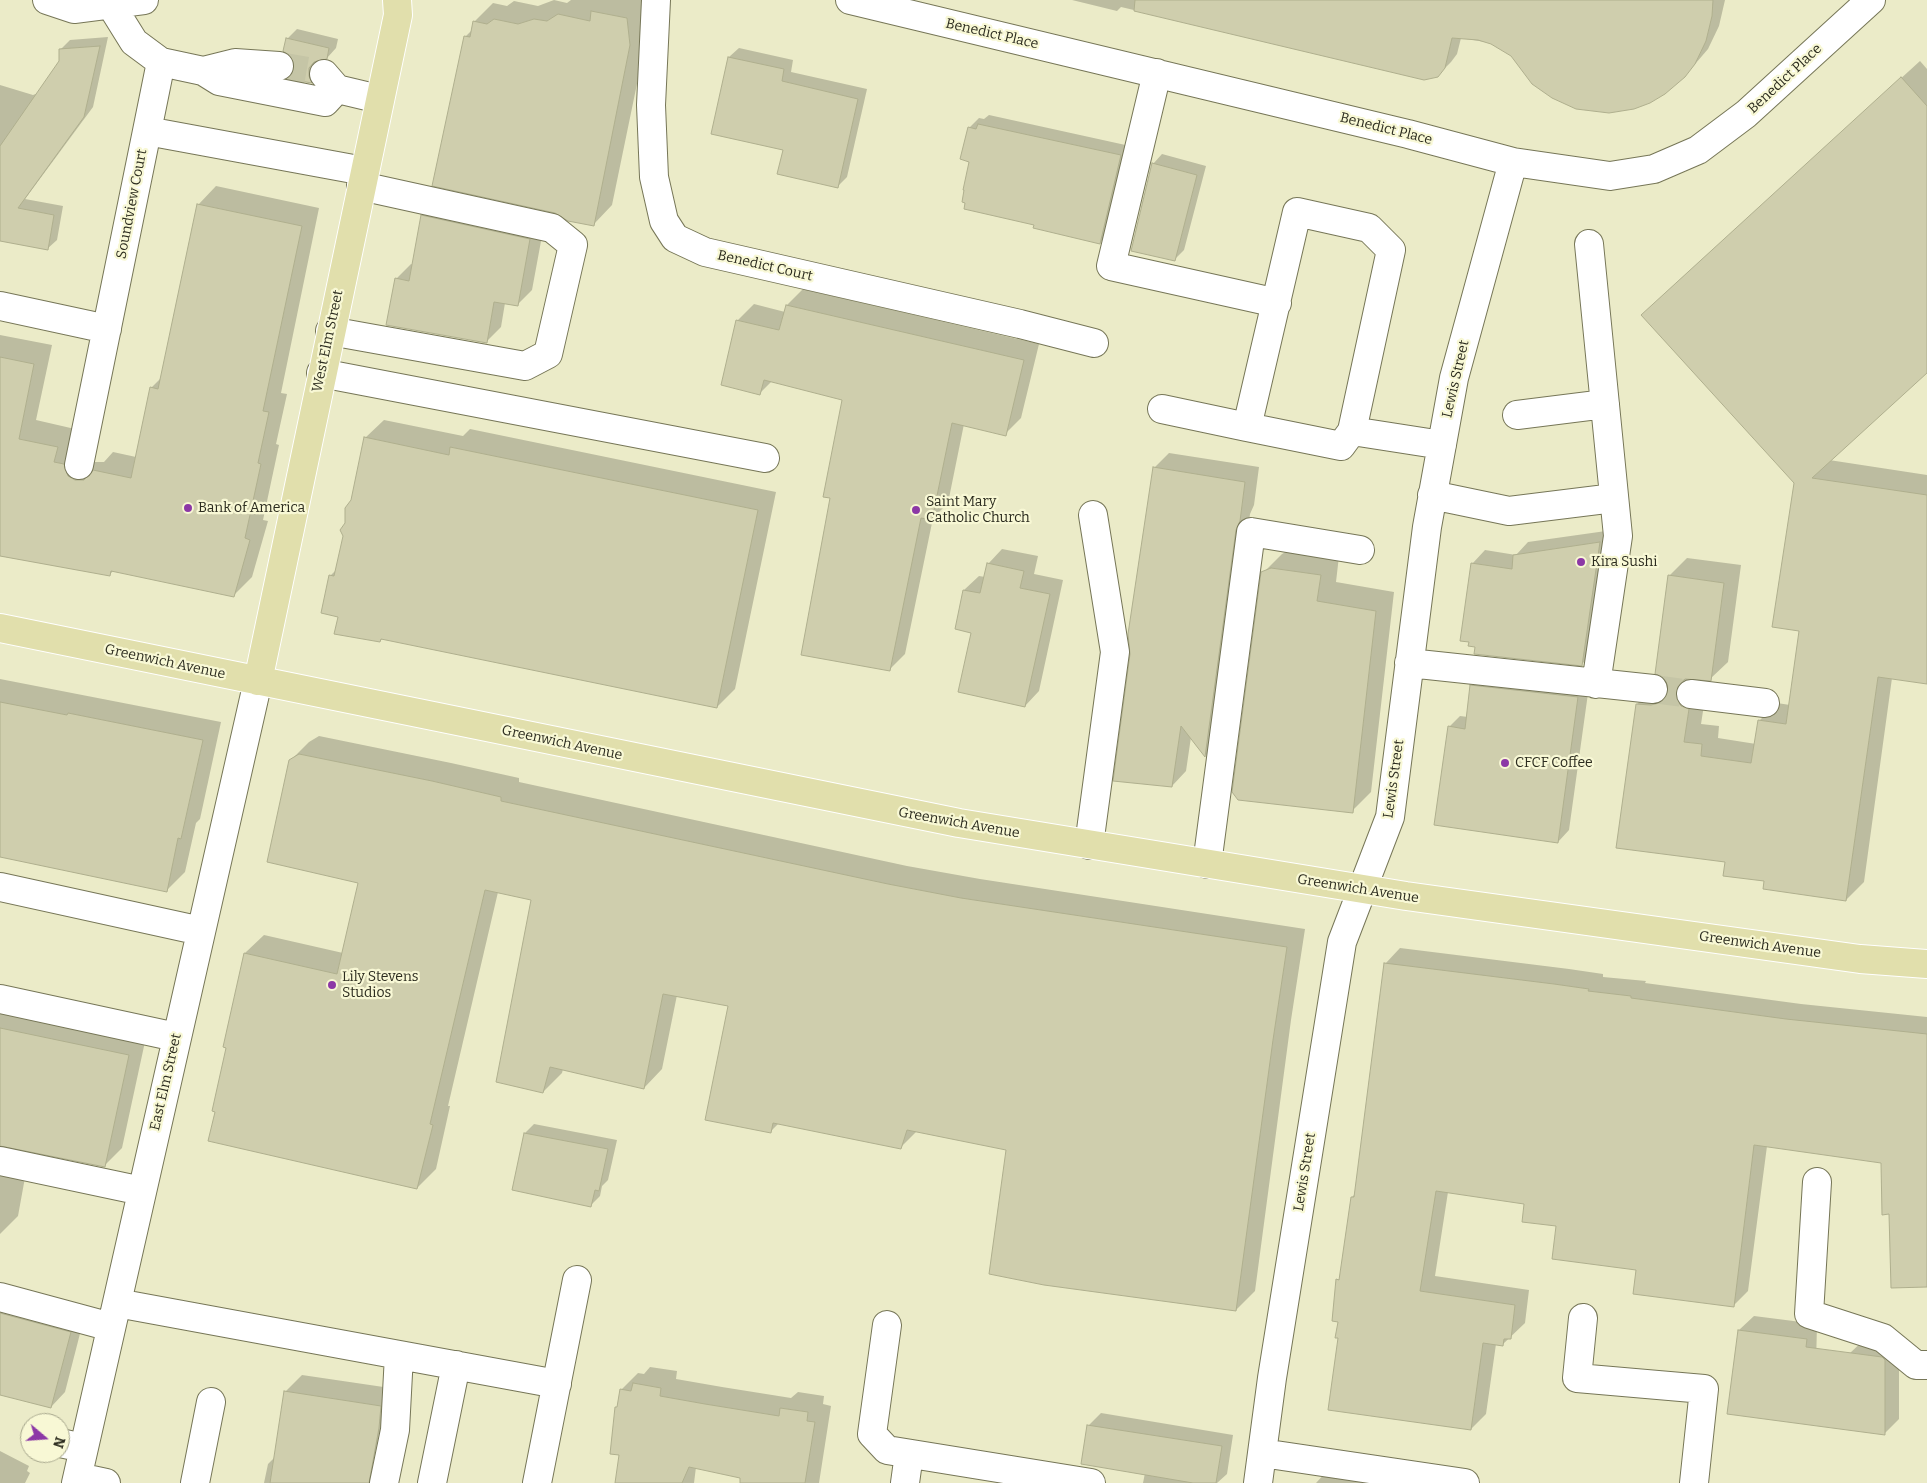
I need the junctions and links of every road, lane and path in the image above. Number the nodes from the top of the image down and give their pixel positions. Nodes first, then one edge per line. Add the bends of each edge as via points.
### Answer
1 (47, 0) edge
2 (144, 0) edge
3 (397, 0) edge
4 (656, 0) edge
5 (850, 0) edge
6 (1871, 0) edge
7 (111, 5) junction
8 (162, 62) junction
9 (279, 66) tunnel mouth
10 (203, 70) junction
11 (1157, 74) junction
12 (379, 99) junction
13 (147, 131) junction
14 (1513, 162) junction
15 (363, 179) junction
16 (1589, 244) dead end
17 (1277, 304) junction
18 (0, 306) edge
19 (107, 330) junction
20 (330, 331) junction
21 (1094, 343) dead end
22 (321, 373) junction
23 (1605, 404) junction
24 (1162, 409) dead end
25 (1517, 415) dead end
26 (1247, 427) junction
27 (1352, 432) junction
28 (1442, 445) junction
29 (765, 458) dead end
30 (79, 465) dead end
31 (1432, 495) junction
32 (1614, 498) junction
33 (1093, 515) dead end
34 (1360, 550) dead end
35 (0, 628) edge
36 (1409, 663) junction
37 (258, 681) junction
38 (1596, 684) junction
39 (1653, 689) tunnel mouth
40 (1691, 694) tunnel mouth
41 (1765, 703) dead end
42 (1089, 845) junction
43 (1207, 864) junction
44 (0, 887) edge
45 (1362, 889) junction
46 (201, 931) junction
47 (1927, 964) edge
48 (0, 999) edge
49 (176, 1037) junction
50 (0, 1161) edge
51 (1817, 1182) dead end
52 (142, 1191) junction
53 (577, 1280) dead end
54 (0, 1297) edge
55 (114, 1315) junction
56 (1583, 1318) dead end
57 (887, 1325) dead end
58 (399, 1355) junction
59 (456, 1365) junction
60 (1927, 1365) edge
61 (557, 1384) junction
62 (211, 1402) dead end
63 (72, 1445) edge
64 (1262, 1452) junction
65 (909, 1454) junction
66 (77, 1480) edge
67 (106, 1483) edge
68 (195, 1483) edge
69 (384, 1483) edge
70 (432, 1483) edge
71 (537, 1483) edge
72 (905, 1483) edge
73 (1091, 1483) edge
74 (1258, 1483) edge
75 (1465, 1483) edge
76 (1694, 1483) edge

1 - 7 street via 74,9
2 - 7 street
3 - 12 main road, West Elm Street via 398,15
4 - 21 street, Benedict Court via 651,105 654,177 664,221 675,238 705,252
5 - 11 street, Benedict Place
6 - 14 street, Benedict Place via 1746,114 1698,150 1654,169 1610,176
7 - 8 street via 134,42
8 - 10 street
8 - 13 street
9 - 10 street via 235,63
10 - 12 street via 219,81 325,102 331,81
11 - 14 street, Benedict Place
11 - 17 street via 1111,266
12 - 15 main road, West Elm Street
13 - 15 street, Soundview Court
13 - 19 street, Soundview Court
14 - 28 street, Lewis Street via 1454,378
15 - 20 main road, West Elm Street
15 - 20 street, Soundview Court via 552,228 573,245 548,354 525,366
16 - 23 street
17 - 26 street
17 - 27 street via 1298,212 1369,228 1391,250
18 - 19 street
19 - 30 street, Soundview Court
20 - 22 main road, West Elm Street
22 - 29 street
22 - 37 main road, West Elm Street
23 - 25 street
23 - 32 street
24 - 26 street
26 - 27 street via 1341,446
27 - 28 street
28 - 31 street, Lewis Street
31 - 32 street via 1509,511
31 - 36 street, Lewis Street
32 - 38 street via 1618,536
33 - 42 street via 1115,652
34 - 43 street via 1251,532
35 - 37 main road, Greenwich Avenue
36 - 38 street
36 - 45 street, Lewis Street via 1390,817
37 - 42 main road, Greenwich Avenue via 881,809
37 - 46 street, East Elm Street
38 - 39 street
40 - 41 street
42 - 43 main road, Greenwich Avenue
43 - 45 main road, Greenwich Avenue
44 - 46 street
45 - 47 main road, Greenwich Avenue via 1860,959
45 - 64 street, Lewis Street via 1342,942
46 - 49 street, East Elm Street
48 - 49 street
49 - 52 street, East Elm Street
50 - 52 street
51 - 60 street via 1809,1314 1883,1338 1916,1365
52 - 55 street, East Elm Street
53 - 61 street
54 - 55 street
55 - 58 street
55 - 63 street, East Elm Street
56 - 76 street via 1577,1378 1704,1389
57 - 65 street via 872,1434 887,1450
58 - 59 street
58 - 69 street via 396,1430
59 - 61 street
59 - 70 street
61 - 71 street
62 - 68 street
63 - 66 street, East Elm Street
64 - 74 street, Lewis Street
64 - 75 street
65 - 72 street
65 - 73 street
66 - 67 street

